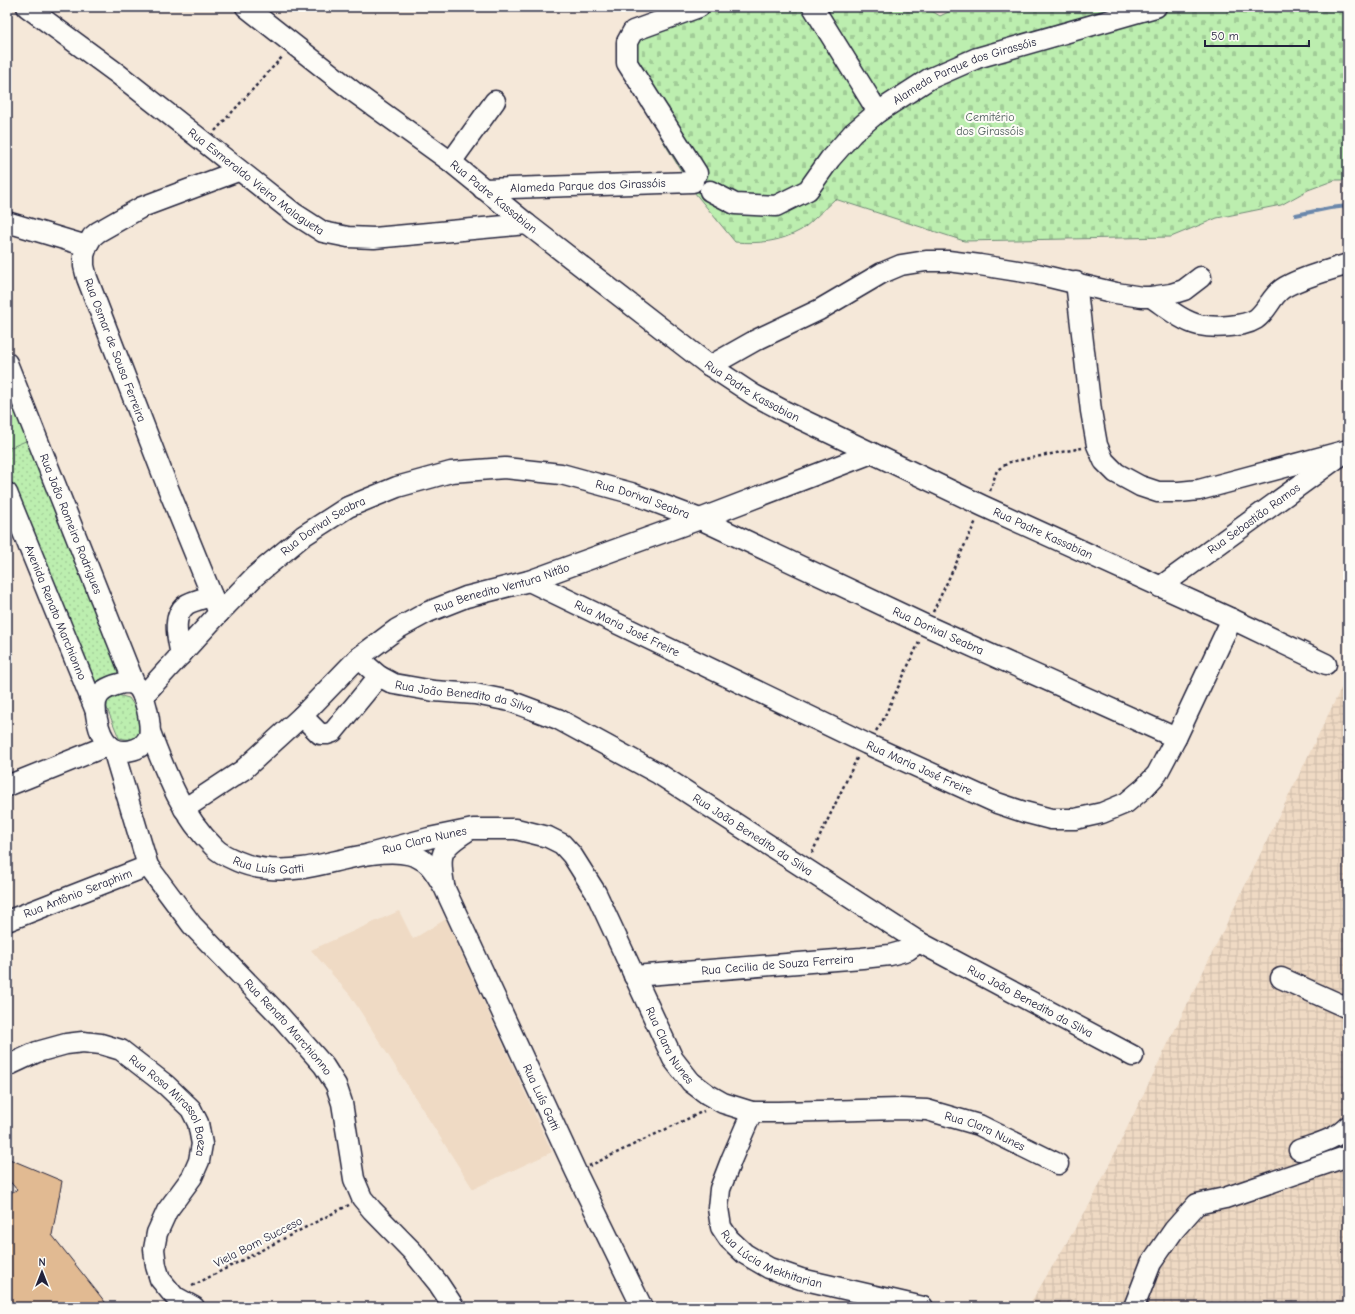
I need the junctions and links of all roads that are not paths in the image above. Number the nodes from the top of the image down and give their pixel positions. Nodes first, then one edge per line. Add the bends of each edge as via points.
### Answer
1 (27, 7) edge
2 (246, 7) edge
3 (699, 7) edge
4 (813, 7) edge
5 (1156, 7) edge
6 (495, 102) dead end
7 (878, 112) junction
8 (451, 162) junction
9 (238, 171) junction
10 (700, 182) junction
11 (483, 189) junction
12 (7, 222) edge
13 (527, 224) junction
14 (87, 246) junction
15 (1348, 264) edge
16 (1201, 277) dead end
17 (1076, 282) junction
18 (1152, 297) junction
19 (7, 363) edge
20 (710, 366) junction
21 (1348, 450) edge
22 (872, 453) junction
23 (7, 493) edge
24 (700, 519) junction
25 (529, 581) junction
26 (1160, 587) junction
27 (216, 604) junction
28 (1232, 619) junction
29 (181, 655) junction
30 (358, 658) junction
31 (1326, 664) dead end
32 (379, 676) junction
33 (139, 690) junction
34 (95, 709) junction
35 (302, 716) junction
36 (150, 732) junction
37 (1176, 738) junction
38 (111, 747) junction
39 (7, 786) edge
40 (184, 809) junction
41 (472, 829) junction
42 (369, 854) junction
43 (148, 866) junction
44 (444, 887) junction
45 (7, 921) edge
46 (919, 942) junction
47 (634, 976) junction
48 (1281, 978) dead end
49 (1348, 1008) edge
50 (1132, 1056) dead end
51 (7, 1066) edge
52 (752, 1112) junction
53 (1348, 1126) edge
54 (1299, 1150) dead end
55 (1348, 1156) edge
56 (1058, 1164) dead end
57 (194, 1307) edge
58 (454, 1307) edge
59 (642, 1307) edge
60 (923, 1307) edge
61 (1134, 1307) edge

1 - 9 street, Rua Esmeraldo Vieira Malagueta via 118,74
2 - 8 street, Rua Padre Kassabian via 354,92
3 - 10 street via 634,31 627,42 627,63
4 - 7 street
5 - 7 street, Alameda Parque dos Girassóis via 977,58 929,79
6 - 8 street
7 - 10 street, Alameda Parque dos Girassóis via 853,133 808,190 776,206 735,204
8 - 11 street, Rua Padre Kassabian
9 - 13 street, Rua Esmeraldo Vieira Malagueta via 323,232 348,237 374,238
9 - 14 street via 142,207 98,232
10 - 11 street, Alameda Parque dos Girassóis
11 - 13 street, Rua Padre Kassabian
12 - 14 street
13 - 20 street, Rua Padre Kassabian
14 - 27 street, Rua Osmar de Sousa Ferreira via 84,266 87,278
15 - 18 street via 1285,287 1259,316 1241,325 1195,324
16 - 18 street via 1184,290
17 - 18 street via 1116,293
17 - 20 street via 948,261 926,260 901,265
17 - 21 street via 1097,445 1104,461 1116,473 1158,492 1179,492 1199,490
19 - 33 street, Rua João Romeiro Rodrigues
20 - 22 street, Rua Padre Kassabian via 754,395
21 - 26 street, Rua Sebastião Ramos
22 - 24 street, Rua Benedito Ventura Nitão
22 - 26 street, Rua Padre Kassabian
23 - 34 street, Avenida Renato Marchionno
24 - 25 street, Rua Benedito Ventura Nitão
24 - 27 street, Rua Dorival Seabra via 631,493 561,474 506,468 452,472 397,487 348,507 303,536
24 - 37 street, Rua Dorival Seabra via 927,626
25 - 30 street, Rua Benedito Ventura Nitão via 466,597 428,612 397,629
25 - 37 street, Rua Maria José Freire via 867,744 997,803 1051,819 1075,819 1102,813 1126,803 1157,774
26 - 28 street, Rua Padre Kassabian
27 - 29 street, Rua Dorival Seabra
27 - 29 street via 186,605 178,615 176,629
28 - 31 street, Rua Padre Kassabian
28 - 37 street, Rua Maria José Freire
29 - 33 street, Rua Dorival Seabra
30 - 32 street, Rua João Benedito da Silva
30 - 35 street, Rua Benedito Ventura Nitão
32 - 35 street via 334,732 320,734
32 - 46 street, Rua João Benedito da Silva via 407,687 475,694 510,701 558,719 659,774
33 - 34 street via 130,683 110,687 99,694
33 - 36 street via 149,718
34 - 38 street via 104,740
35 - 40 street, Rua Benedito Ventura Nitão via 243,770
36 - 38 street via 137,748 120,751
36 - 40 street, Rua Luís Gatti via 168,779
38 - 39 street
38 - 43 street, Rua Renato Marchionno
40 - 42 street, Rua Luís Gatti via 214,848 250,867 302,868
41 - 42 street, Rua Clara Nunes
41 - 44 street, Rua Luís Gatti via 447,846 443,852 441,864
41 - 47 street, Rua Clara Nunes via 516,829 548,837 562,844 596,893
42 - 44 street, Rua Luís Gatti via 407,853 416,856 431,868
43 - 45 street, Rua Antônio Seraphim
43 - 58 street, Rua Renato Marchionno via 192,925 281,1016 324,1066 342,1102 354,1179 362,1198 413,1252
44 - 59 street, Rua Luís Gatti via 576,1172
46 - 47 street, Rua Cecilia de Souza Ferreira via 908,950 869,958
46 - 50 street, Rua João Benedito da Silva
47 - 52 street, Rua Clara Nunes via 673,1059 691,1082 723,1102
48 - 49 street
51 - 57 street, Rua Rosa Mirassol Baeza via 37,1052 66,1044 101,1044 121,1050 166,1085 191,1109 198,1123 202,1144 199,1161 192,1177 167,1211 156,1233 154,1249 160,1279 174,1296
52 - 56 street, Rua Clara Nunes via 927,1110 979,1125
52 - 60 street, Rua Lúcia Mekhitarian via 720,1189 718,1208 721,1227 729,1239 745,1254 769,1268 801,1279
53 - 54 street via 1324,1142
55 - 61 street via 1226,1198 1197,1204 1174,1230 1152,1263

